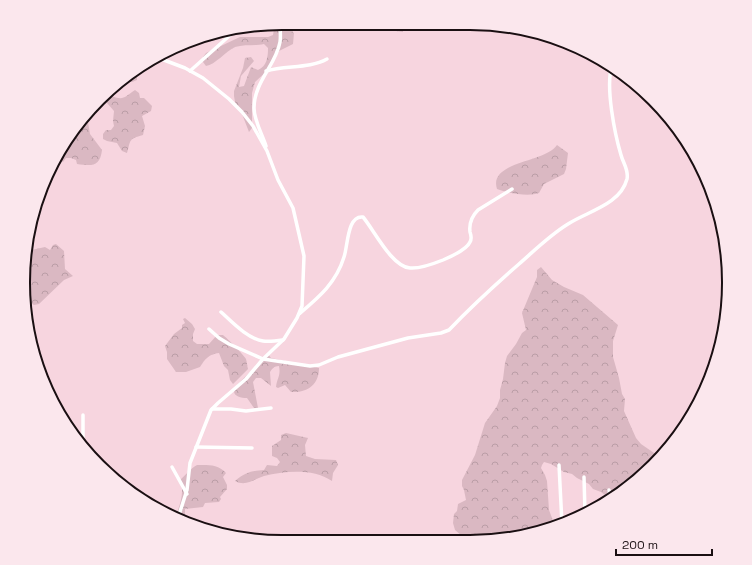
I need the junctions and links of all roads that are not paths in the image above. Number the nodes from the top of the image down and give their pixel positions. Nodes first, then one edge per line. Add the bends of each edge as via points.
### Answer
1 (280, 30) edge
2 (229, 36) edge
3 (164, 59) edge
4 (327, 59) dead end
5 (190, 70) junction
6 (266, 72) junction
7 (610, 73) edge
8 (267, 151) junction
9 (512, 189) dead end
10 (221, 312) dead end
11 (298, 315) junction
12 (209, 329) dead end
13 (283, 340) junction
14 (263, 359) junction
15 (271, 408) dead end
16 (212, 409) junction
17 (83, 415) dead end
18 (82, 436) edge
19 (196, 447) junction
20 (252, 448) dead end
21 (559, 465) dead end
22 (172, 467) dead end
23 (584, 477) dead end
24 (186, 494) junction
25 (585, 507) edge
26 (180, 513) edge
27 (562, 518) edge

1 - 6 street via 277,52
2 - 5 street
3 - 5 street
4 - 6 street via 316,64 276,68
5 - 8 street via 242,112 254,126
6 - 8 street via 255,98 254,114
7 - 14 street via 610,98 618,144 627,173 623,186 610,201 567,224 547,239 446,332 408,338 315,366
8 - 11 street via 278,180 293,208 302,246 302,306
9 - 11 street via 475,213 470,224 471,240 468,244 447,259 412,269 394,259 363,217 355,218 339,272 333,282
10 - 13 street via 234,325 259,340
11 - 13 street
12 - 14 street via 229,344
13 - 14 street
14 - 16 street via 246,379
15 - 16 street via 246,411
16 - 19 street
17 - 18 street
19 - 20 street
19 - 24 street via 190,463
21 - 27 street
22 - 24 street
23 - 25 street
24 - 26 street

